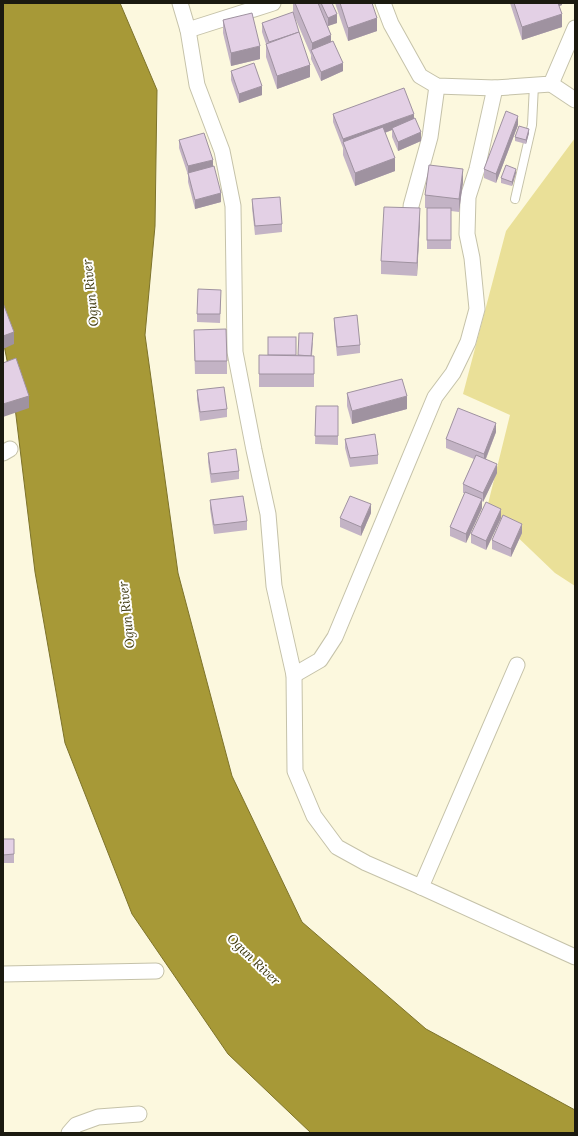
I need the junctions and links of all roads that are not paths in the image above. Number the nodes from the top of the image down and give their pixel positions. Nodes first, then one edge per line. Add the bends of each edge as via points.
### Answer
1 (180, 3) edge
2 (273, 3) edge
3 (383, 3) edge
4 (575, 28) edge
5 (188, 30) junction
6 (551, 84) junction
7 (534, 85) junction
8 (437, 86) junction
9 (495, 88) junction
10 (575, 100) edge
11 (515, 199) dead end
12 (411, 206) edge
13 (517, 665) dead end
14 (294, 675) junction
15 (421, 887) junction
16 (575, 958) edge
17 (156, 971) dead end
18 (3, 974) edge
19 (139, 1114) dead end
20 (69, 1133) edge

1 - 5 street
2 - 5 street
3 - 8 street via 391,24 420,76
4 - 6 street
5 - 14 street via 196,85 222,152 233,206 235,352 268,514 274,586
6 - 7 street
6 - 10 street
7 - 9 street
7 - 11 lane via 532,125
8 - 9 street
8 - 12 street via 430,137
9 - 14 street via 477,169 468,197 467,234 477,309 468,342 452,373 435,397 335,637 320,660
13 - 15 street
14 - 15 street via 295,771 314,816 337,847
15 - 16 street
17 - 18 street
19 - 20 street via 98,1117 76,1125

